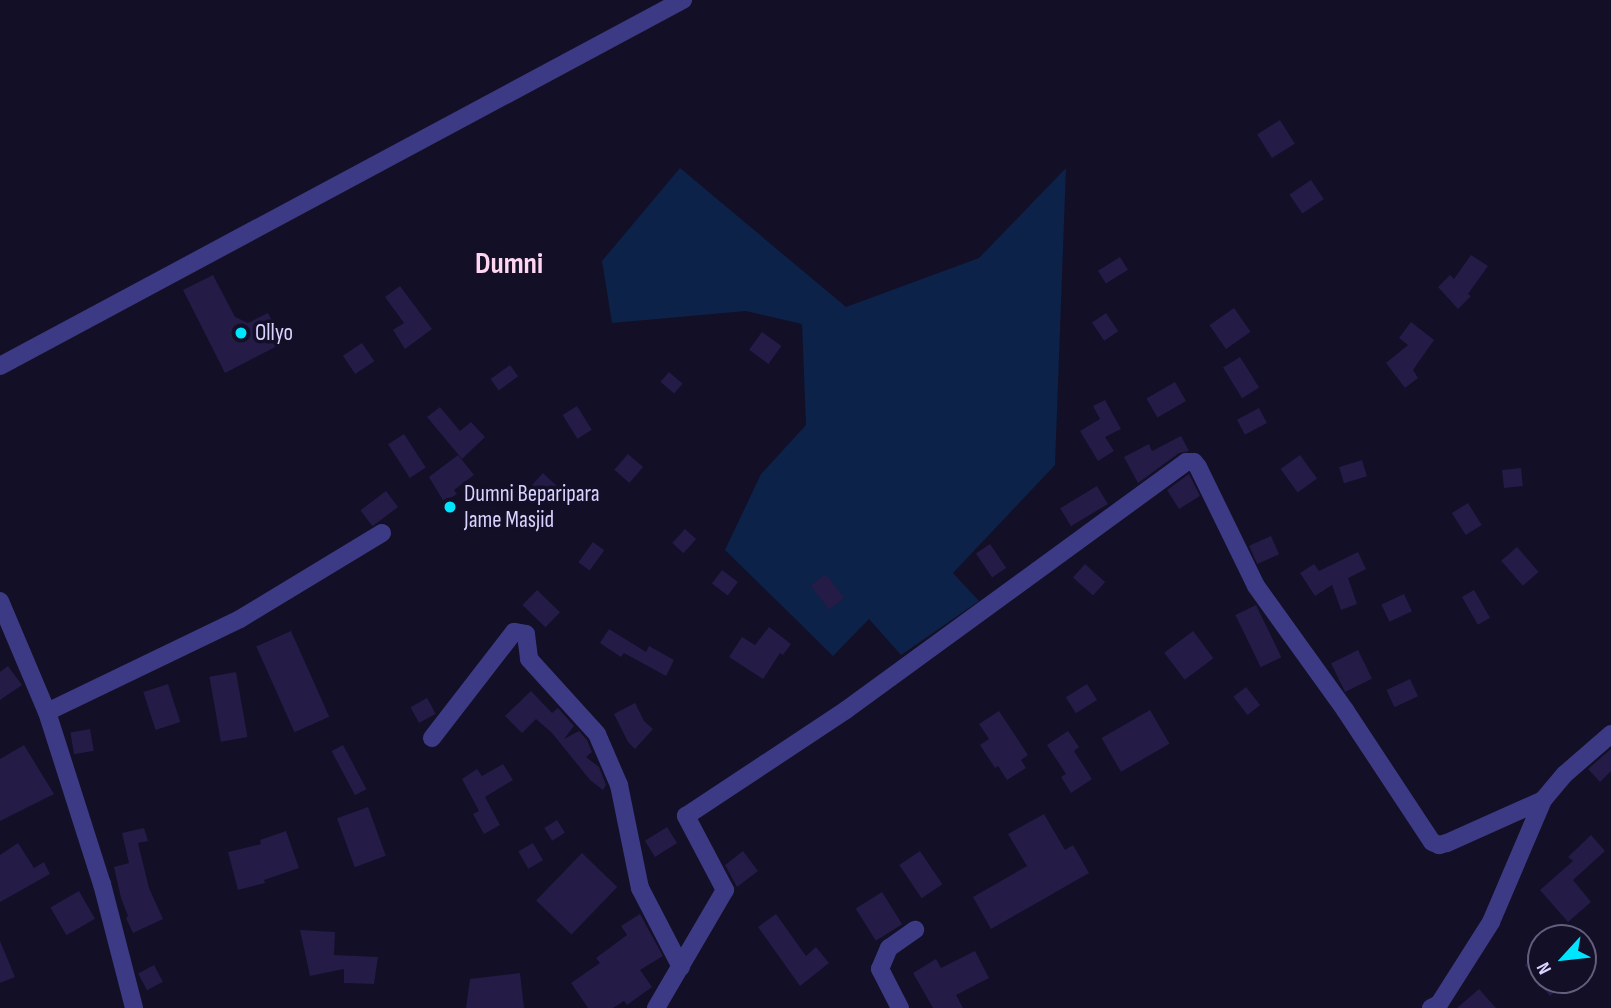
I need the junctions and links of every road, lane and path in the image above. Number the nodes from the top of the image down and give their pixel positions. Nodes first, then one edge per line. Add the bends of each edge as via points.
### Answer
1 (683, 0) edge
2 (0, 366) edge
3 (382, 533) dead end
4 (0, 601) edge
5 (47, 712) junction
6 (1611, 734) edge
7 (432, 738) dead end
8 (1543, 800) junction
9 (915, 930) dead end
10 (681, 967) junction
11 (134, 1008) edge
12 (656, 1008) edge
13 (900, 1008) edge
14 (1431, 1008) edge

1 - 2 street
3 - 5 street via 240,620
4 - 5 street
5 - 11 street via 102,884
6 - 8 street
7 - 10 street via 514,632 526,634 530,659 597,734 619,785 640,888
8 - 10 street via 1447,843 1432,842 1256,586 1198,467 1186,462 846,710 686,816 725,890
8 - 14 street via 1491,922
9 - 13 street via 889,948 880,969
10 - 12 street

